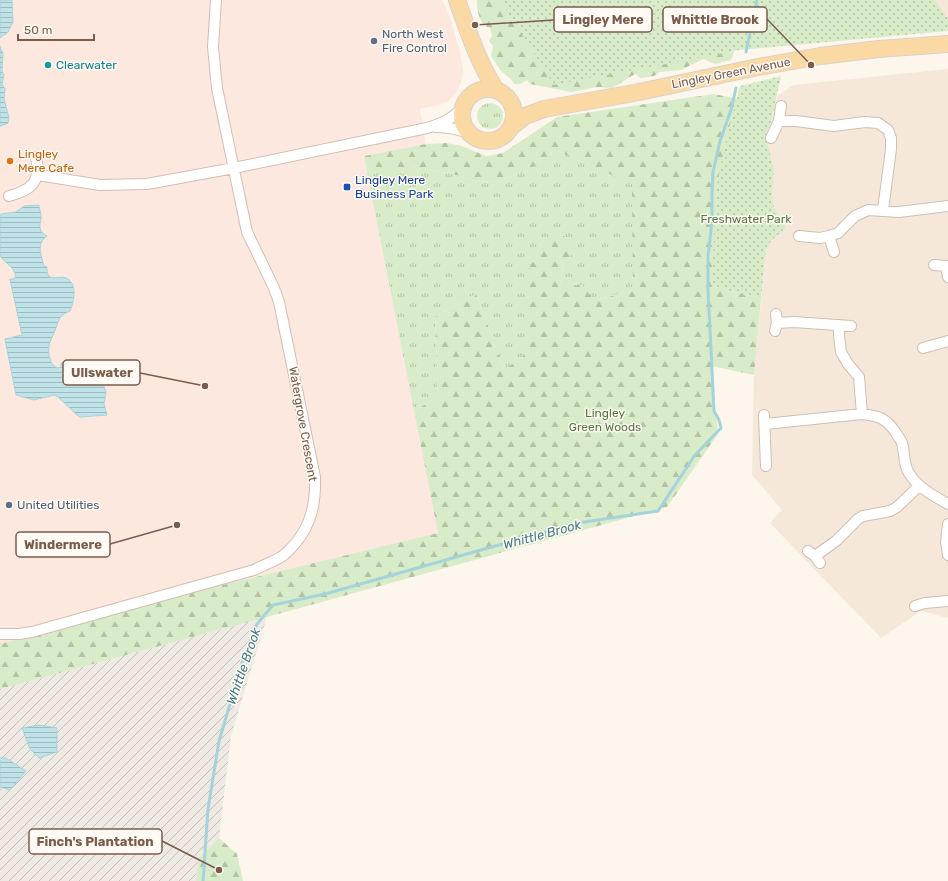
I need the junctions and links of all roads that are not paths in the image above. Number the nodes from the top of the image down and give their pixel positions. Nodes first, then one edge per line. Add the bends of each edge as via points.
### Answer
1 (216, 0) edge
2 (457, 0) edge
3 (948, 44) edge
4 (474, 50) junction
5 (502, 95) junction
6 (468, 100) junction
7 (563, 105) junction
8 (781, 106) dead end
9 (779, 122) junction
10 (512, 126) junction
11 (428, 128) junction
12 (470, 134) junction
13 (771, 138) dead end
14 (36, 157) dead end
15 (234, 168) junction
16 (38, 175) junction
17 (9, 196) dead end
18 (948, 206) edge
19 (883, 210) junction
20 (799, 236) dead end
21 (829, 236) junction
22 (834, 252) dead end
23 (934, 264) dead end
24 (948, 277) edge
25 (776, 322) dead end
26 (839, 325) junction
27 (850, 326) dead end
28 (948, 340) edge
29 (923, 348) dead end
30 (862, 414) junction
31 (766, 466) dead end
32 (919, 486) junction
33 (948, 504) edge
34 (948, 524) edge
35 (948, 555) edge
36 (814, 557) dead end
37 (948, 601) edge
38 (915, 606) dead end
39 (0, 634) edge

1 - 15 street, Watergrove Crescent via 214,69
2 - 4 main road
3 - 7 main road, Lingley Green Avenue via 820,56
4 - 5 main road
4 - 6 main road via 476,72
5 - 6 main road via 488,89 479,91
5 - 7 main road, Lingley Green Avenue via 545,105
5 - 10 main road via 514,112
6 - 11 street via 450,119
6 - 12 main road via 462,112
7 - 10 main road, Lingley Green Avenue via 524,116
8 - 9 street
9 - 13 street
9 - 19 street via 796,121 834,126 865,122 878,124 888,130 892,149
10 - 12 main road via 501,138 493,140 481,140
11 - 12 street via 450,128
11 - 15 street
14 - 16 street
15 - 16 street via 147,184 100,185
15 - 39 street, Watergrove Crescent via 247,232 279,302 315,477 315,500 302,536 283,555 254,570 32,632
16 - 17 street via 27,189
18 - 19 street via 899,212
19 - 21 street via 861,212 838,233
20 - 21 street
21 - 22 street
23 - 24 street via 946,266
25 - 26 street
26 - 27 street
26 - 30 street via 841,352 859,377
28 - 29 street
30 - 31 street via 764,420
30 - 32 street via 875,416 889,423 902,442 903,458 909,473
32 - 33 street
32 - 36 street via 890,511 858,519
34 - 35 street
37 - 38 street via 925,602

